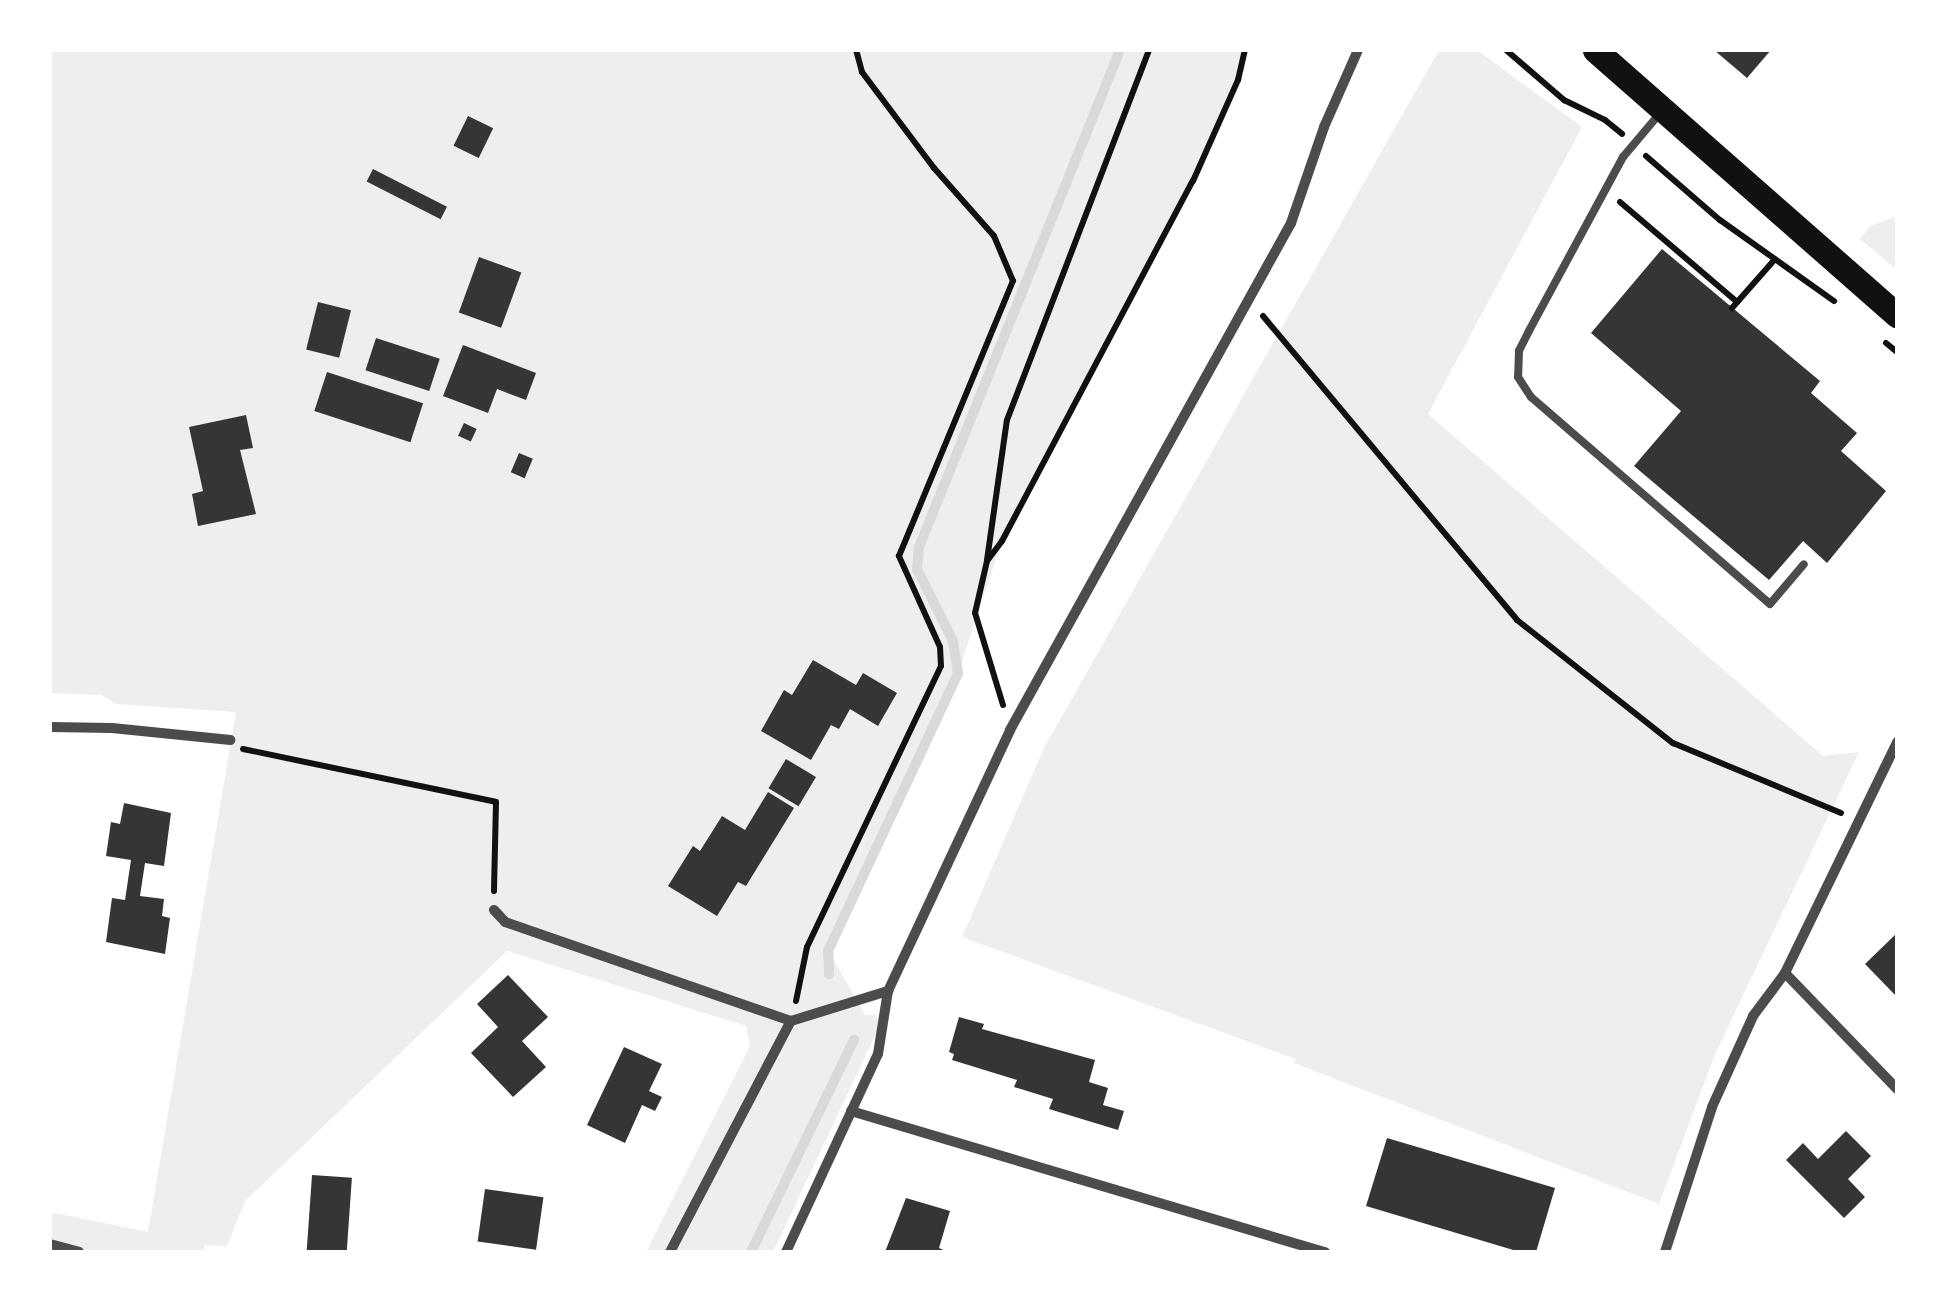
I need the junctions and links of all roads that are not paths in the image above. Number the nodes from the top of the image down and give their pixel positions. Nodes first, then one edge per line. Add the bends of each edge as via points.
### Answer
1 (1358, 50) edge
2 (1595, 50) edge
3 (1664, 108) junction
4 (1897, 315) edge
5 (1804, 564) dead end
6 (50, 727) edge
7 (230, 740) road end
8 (1897, 742) edge
9 (494, 910) road end
10 (1785, 973) junction
11 (888, 991) junction
12 (792, 1022) junction
13 (1897, 1089) edge
14 (850, 1111) junction
15 (50, 1244) edge
16 (79, 1252) edge
17 (670, 1252) edge
18 (786, 1252) edge
19 (1325, 1252) edge
20 (1664, 1252) edge

1 - 11 street via 1291,223 1010,730
2 - 3 main road
3 - 4 main road
3 - 5 lane via 1605,190 1519,350 1518,376 1531,396 1770,604
6 - 7 street
8 - 10 street
9 - 12 street via 505,922
10 - 13 street
10 - 20 street via 1754,1016 1712,1107
11 - 12 street
11 - 14 street via 878,1054
12 - 17 street
14 - 18 street
14 - 19 street
15 - 16 street

